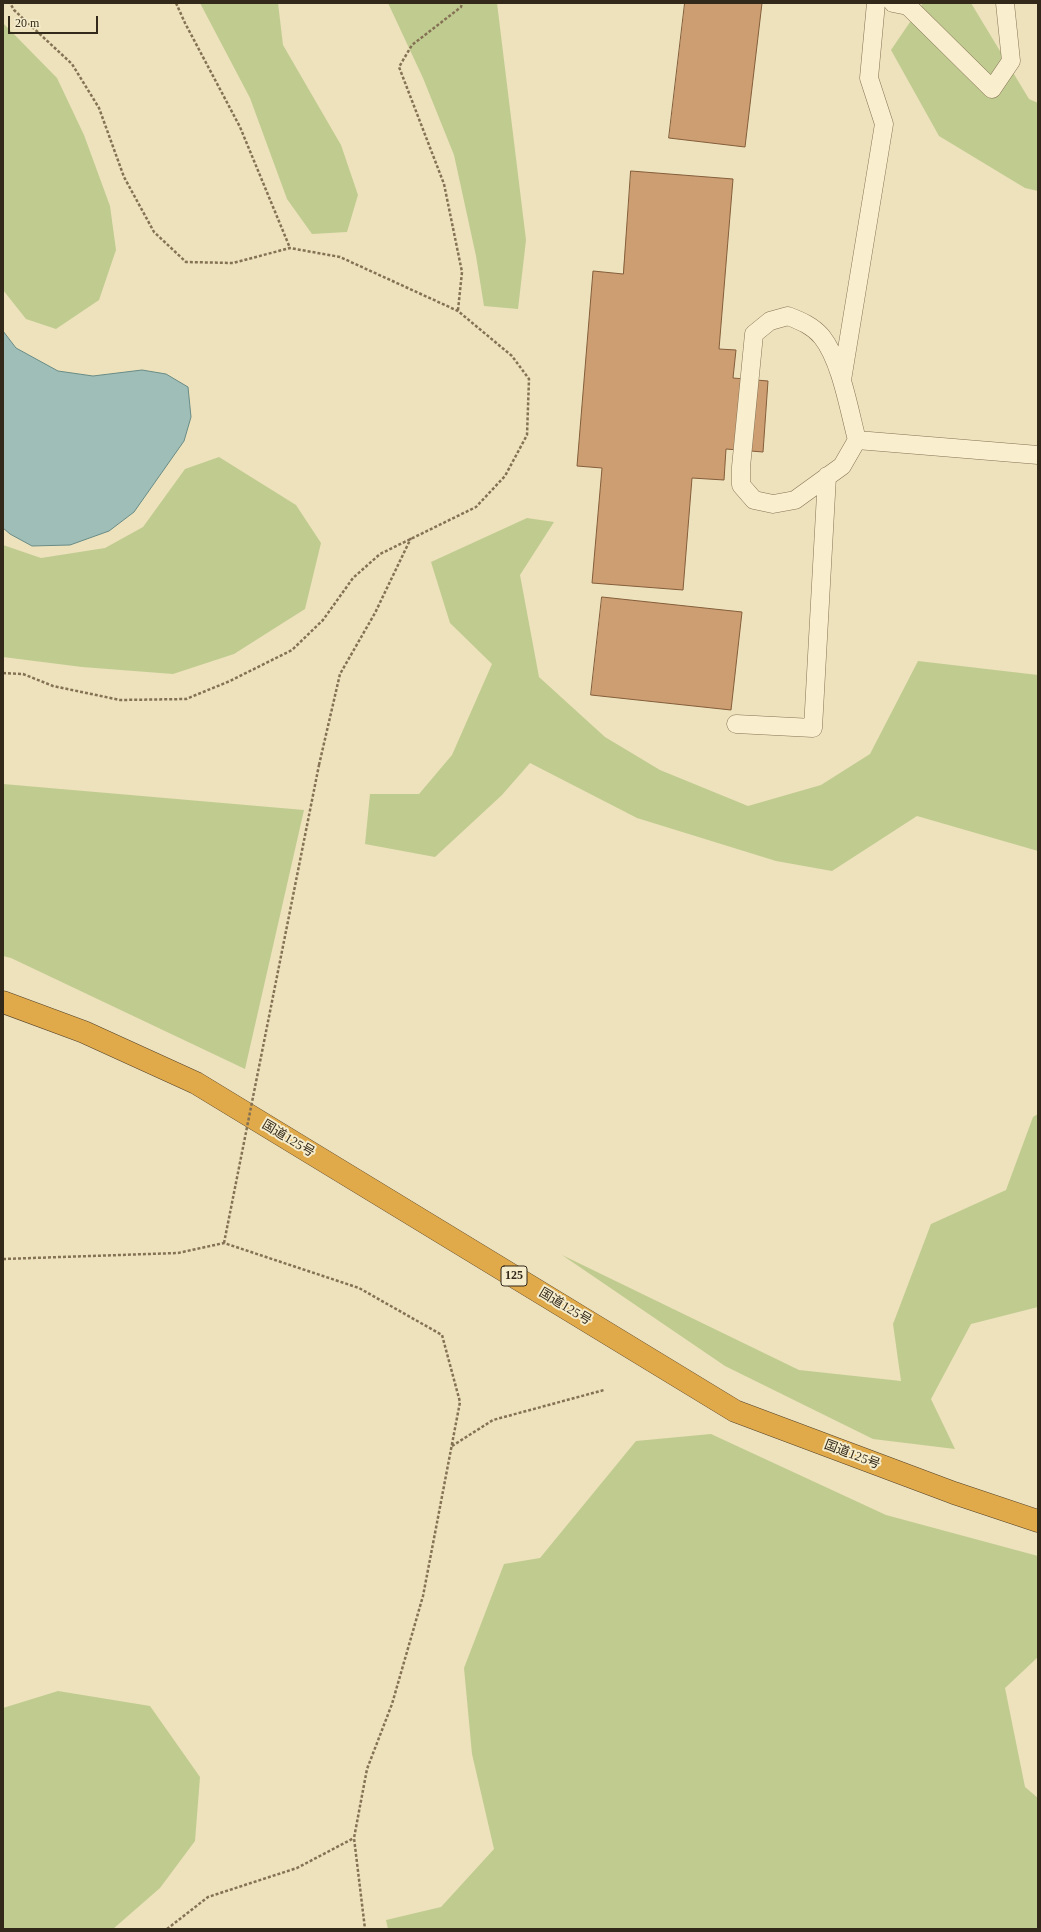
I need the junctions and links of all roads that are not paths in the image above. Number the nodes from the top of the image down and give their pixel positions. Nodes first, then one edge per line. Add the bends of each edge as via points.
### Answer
1 (876, 3) edge
2 (893, 3) edge
3 (1005, 3) edge
4 (842, 380) junction
5 (857, 440) junction
6 (1038, 455) edge
7 (827, 476) junction
8 (736, 724) dead end
9 (3, 1002) edge
10 (1038, 1521) edge

1 - 4 lane via 869,78 884,124
2 - 3 lane via 908,6 992,89 1011,61
4 - 5 lane
4 - 7 lane via 822,337 805,322 788,316 770,321 754,334 741,485 754,500 773,504 795,500
5 - 6 lane
5 - 7 lane via 842,466
7 - 8 lane via 813,728
9 - 10 highway, 国道125号 / 125 via 84,1032 196,1083 735,1411 954,1493

